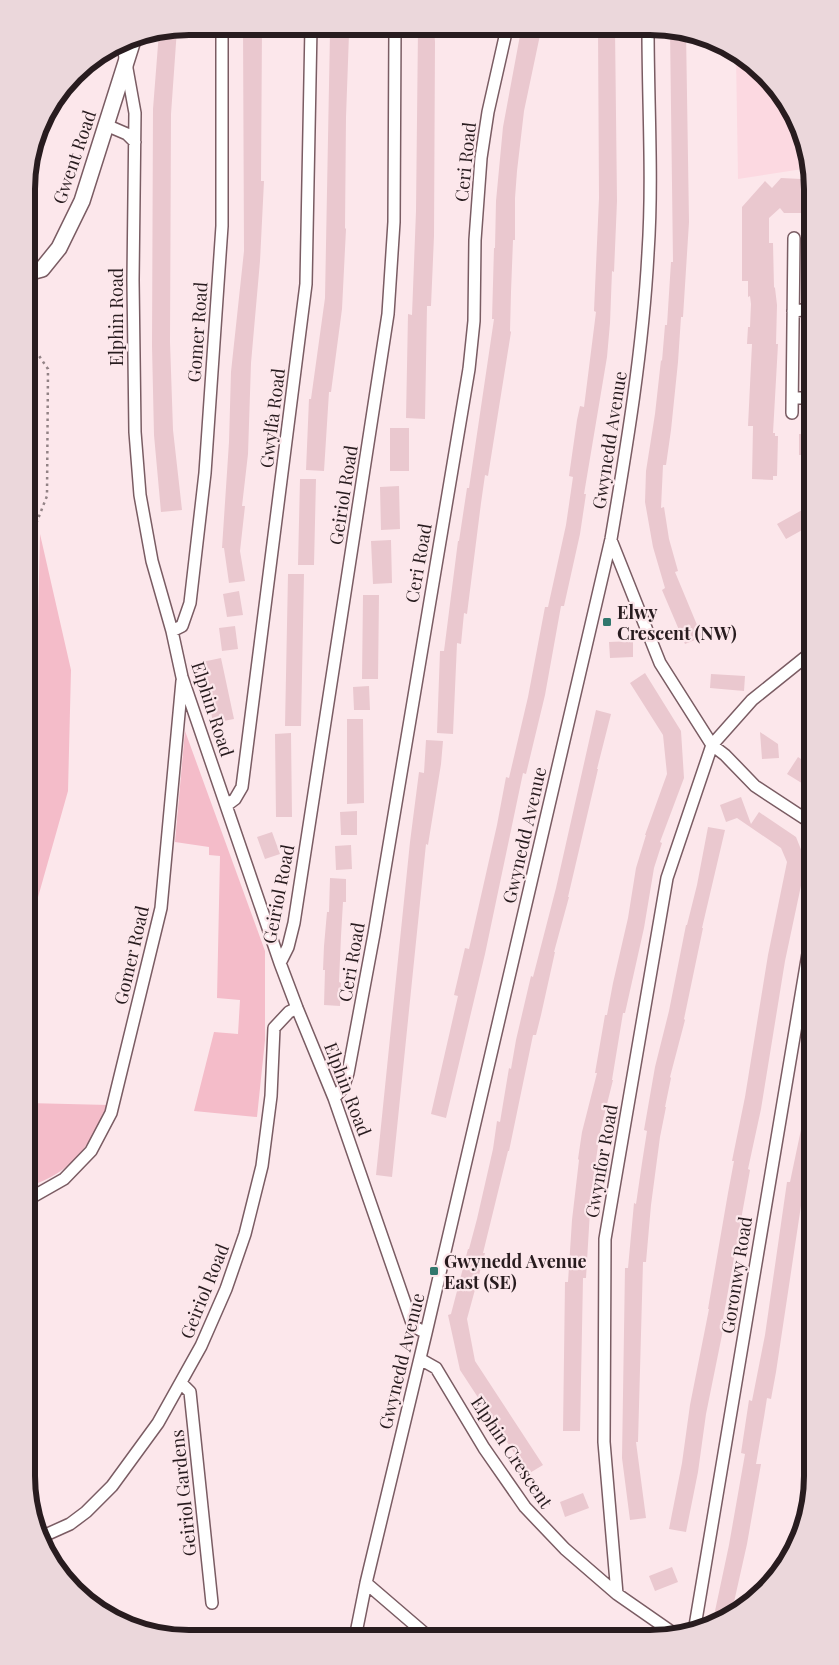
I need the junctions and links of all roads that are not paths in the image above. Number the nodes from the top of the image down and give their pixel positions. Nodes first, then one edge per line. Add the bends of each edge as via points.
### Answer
1 (222, 35) edge
2 (311, 35) edge
3 (395, 35) edge
4 (505, 35) edge
5 (648, 35) edge
6 (130, 47) edge
7 (124, 50) edge
8 (126, 58) junction
9 (106, 124) junction
10 (135, 142) junction
11 (794, 238) dead end
12 (35, 271) edge
13 (804, 310) edge
14 (794, 311) junction
15 (792, 398) junction
16 (804, 398) edge
17 (792, 413) dead end
18 (611, 539) junction
19 (172, 631) junction
20 (804, 658) edge
21 (182, 677) junction
22 (712, 745) junction
23 (227, 805) junction
24 (804, 818) edge
25 (280, 963) junction
26 (804, 972) edge
27 (296, 1008) junction
28 (334, 1098) junction
29 (35, 1195) edge
30 (426, 1333) junction
31 (420, 1359) junction
32 (181, 1383) junction
33 (47, 1534) edge
34 (366, 1582) junction
35 (617, 1594) junction
36 (212, 1603) dead end
37 (695, 1623) edge
38 (668, 1629) edge
39 (357, 1630) edge
40 (421, 1630) edge

1 - 19 street, Gomer Road via 222,226 205,473 190,603 182,626
2 - 23 street, Gwylfa Road via 306,284 242,787
3 - 25 street, Geiriol Road via 394,222 388,314 294,924
4 - 28 street, Ceri Road via 481,158 474,321 468,378 350,1063 343,1088
5 - 18 street, Gwynedd Avenue via 649,252 644,316
6 - 8 street, Gwent Road
7 - 8 street, Elphin Road
8 - 9 street, Gwent Road
8 - 10 street, Elphin Road via 136,113
9 - 10 street via 127,134
9 - 12 street, Gwent Road via 82,200 59,248 42,269
10 - 19 street, Elphin Road via 135,432 140,495 152,561
11 - 14 street
13 - 14 street
14 - 15 street
15 - 16 street
15 - 17 street
18 - 22 street via 660,663
18 - 30 street, Gwynedd Avenue
19 - 21 street, Elphin Road
20 - 22 street via 752,700
21 - 23 street, Elphin Road
21 - 29 street, Gomer Road via 161,908 112,1114 91,1151 78,1165 64,1179
22 - 24 street via 755,786
22 - 35 street, Gwynfor Road via 667,878 605,1239 604,1442
23 - 25 street, Elphin Road
25 - 27 street, Elphin Road
26 - 37 street, Goronwy Road
27 - 28 street, Elphin Road
27 - 32 street, Geiriol Road via 274,1028 271,1096 262,1166 245,1234 226,1289
28 - 30 street, Elphin Road via 413,1326
30 - 31 street, Gwynedd Avenue
31 - 34 street, Gwynedd Avenue
31 - 35 street, Elphin Crescent via 436,1368 484,1448 525,1507
32 - 33 street, Geiriol Road via 158,1423 112,1486 81,1516
32 - 36 street, Geiriol Gardens via 190,1392
34 - 39 street, Gwynedd Avenue
34 - 40 street
35 - 38 street, Elphin Crescent

